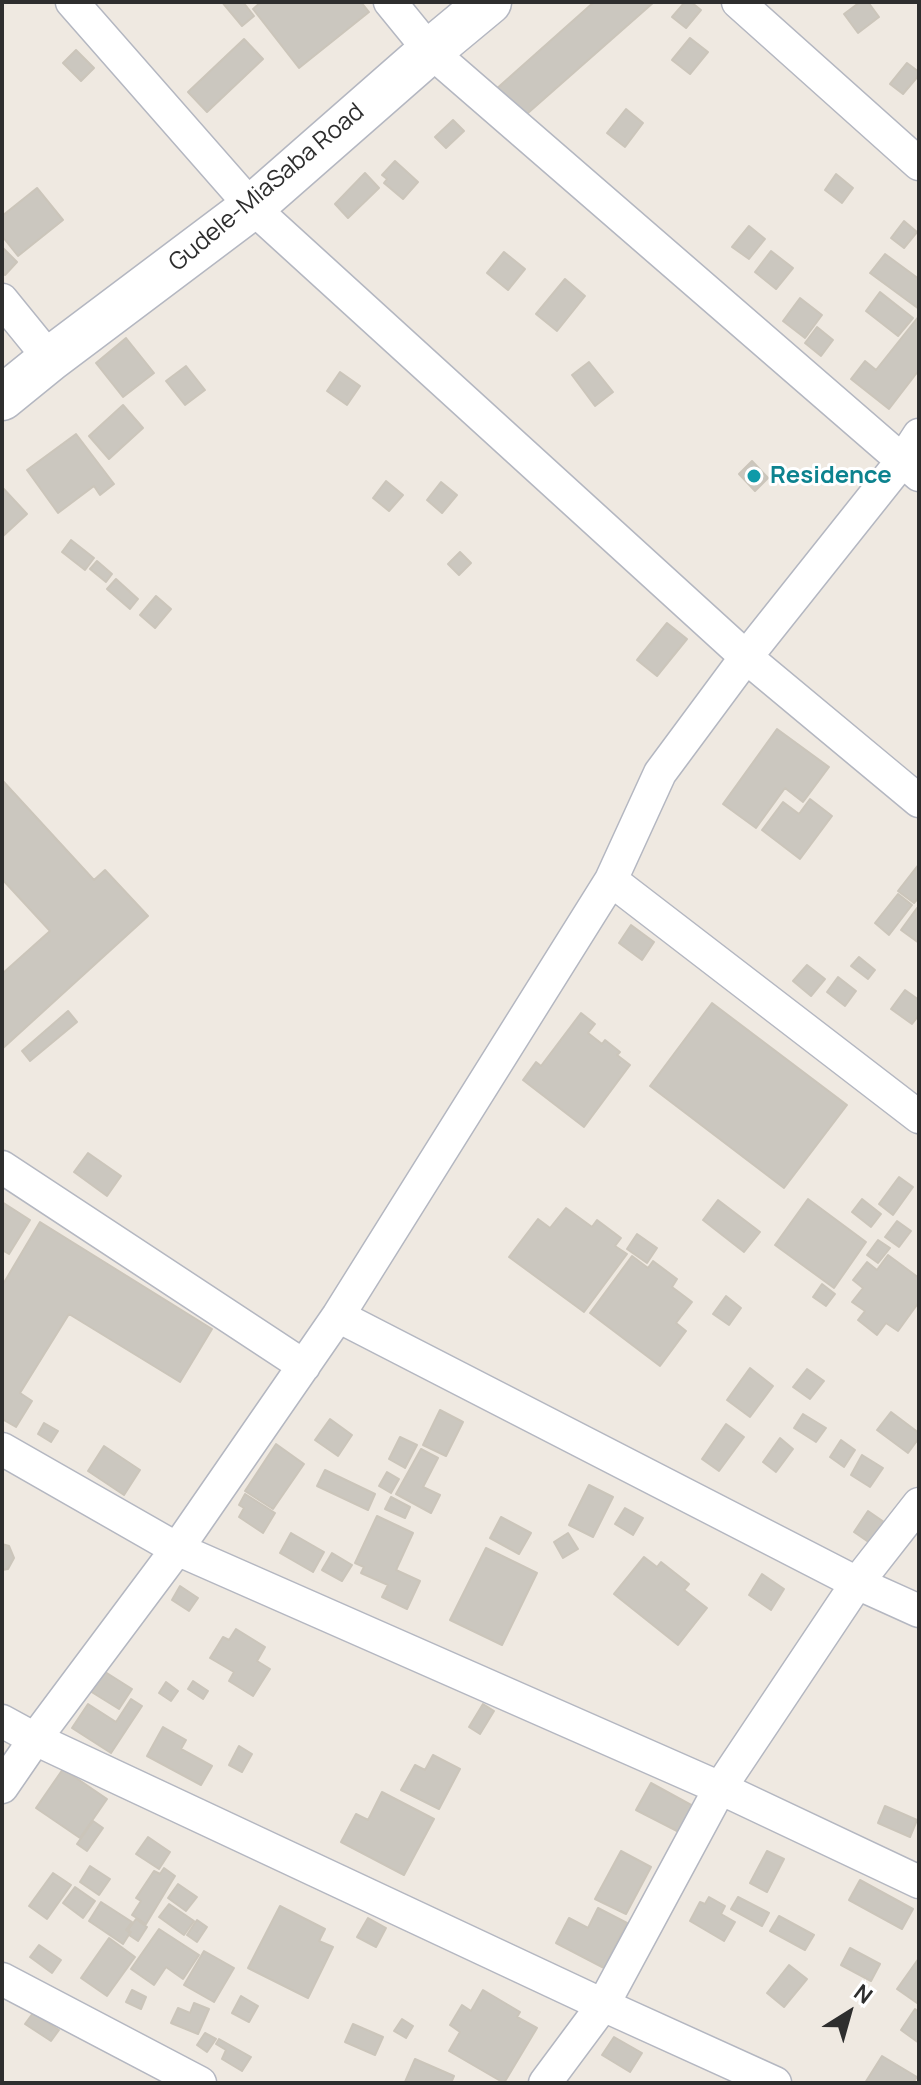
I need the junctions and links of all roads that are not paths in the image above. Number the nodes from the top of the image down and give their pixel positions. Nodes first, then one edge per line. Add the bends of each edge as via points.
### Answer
1 (72, 2) edge
2 (390, 2) edge
3 (489, 2) edge
4 (738, 2) edge
5 (430, 51) junction
6 (919, 164) edge
7 (252, 207) junction
8 (2, 300) edge
9 (50, 359) junction
10 (2, 398) edge
11 (913, 457) edge
12 (746, 657) junction
13 (919, 801) edge
14 (611, 880) junction
15 (919, 1117) edge
16 (2, 1167) edge
17 (338, 1316) junction
18 (304, 1366) junction
19 (2, 1449) edge
20 (919, 1504) edge
21 (177, 1549) junction
22 (857, 1583) junction
23 (919, 1611) edge
24 (2, 1721) edge
25 (35, 1739) junction
26 (2, 1787) edge
27 (720, 1788) junction
28 (919, 1882) edge
29 (2, 1979) edge
30 (603, 2005) junction
31 (200, 2083) edge
32 (545, 2083) edge
33 (775, 2083) edge

1 - 7 street
2 - 5 street
3 - 5 street, Gudele-MiaSaba Road
4 - 6 street
5 - 7 street, Gudele-MiaSaba Road
5 - 11 street
7 - 9 street, Gudele-MiaSaba Road
7 - 12 street
8 - 9 street
9 - 10 street, Gudele-MiaSaba Road
11 - 12 street
12 - 13 street
12 - 14 street via 660,773
14 - 15 street
14 - 17 street
16 - 18 street
17 - 18 street
17 - 22 street
18 - 21 street
19 - 21 street
20 - 22 street
21 - 25 street
21 - 27 street
22 - 23 street
22 - 27 street
24 - 25 street
25 - 26 street
25 - 30 street
27 - 28 street
27 - 30 street
29 - 31 street
30 - 32 street
30 - 33 street

